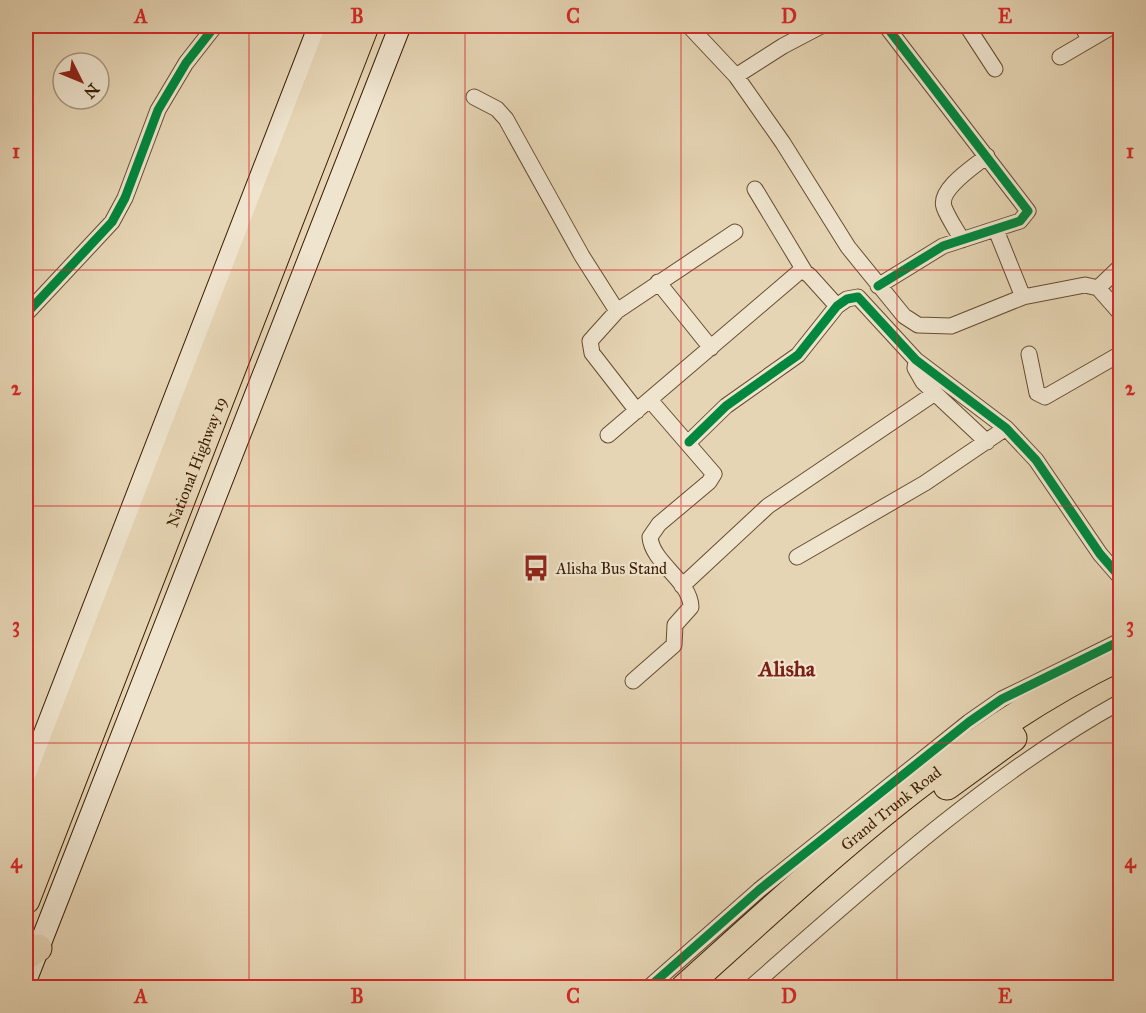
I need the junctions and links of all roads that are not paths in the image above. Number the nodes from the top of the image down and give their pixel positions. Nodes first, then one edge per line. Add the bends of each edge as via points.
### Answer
1 (215, 26) edge
2 (319, 26) edge
3 (340, 26) edge
4 (365, 26) edge
5 (400, 26) edge
6 (689, 26) edge
7 (821, 26) edge
8 (886, 26) edge
9 (967, 26) edge
10 (1082, 26) edge
11 (1113, 26) edge
12 (1089, 39) junction
13 (1060, 57) dead end
14 (995, 69) dead end
15 (736, 76) junction
16 (474, 97) dead end
17 (987, 156) junction
18 (755, 189) dead end
19 (996, 230) junction
20 (735, 232) dead end
21 (962, 240) junction
22 (1120, 267) edge
23 (805, 272) junction
24 (658, 282) junction
25 (878, 286) junction
26 (1098, 288) junction
27 (1023, 297) junction
28 (837, 306) junction
29 (617, 311) junction
30 (1120, 313) edge
31 (26, 314) edge
32 (711, 348) junction
33 (1029, 354) dead end
34 (1120, 354) edge
35 (915, 360) junction
36 (935, 393) junction
37 (650, 400) junction
38 (637, 411) junction
39 (1006, 428) junction
40 (608, 435) dead end
41 (689, 442) junction
42 (987, 442) junction
43 (797, 557) dead end
44 (1120, 577) edge
45 (682, 586) junction
46 (1120, 641) edge
47 (1120, 657) edge
48 (1120, 676) edge
49 (633, 681) dead end
50 (1120, 702) edge
51 (26, 781) edge
52 (26, 838) edge
53 (26, 900) edge
54 (32, 952) edge
55 (26, 980) edge
56 (648, 987) edge
57 (684, 987) edge
58 (709, 987) edge
59 (750, 987) edge

1 - 31 street via 186,63 158,110 112,222
2 - 51 main road
3 - 52 highway
4 - 53 highway, National Highway 19
5 - 54 main road
6 - 15 street
7 - 15 street
8 - 17 street
9 - 14 street
10 - 12 street
11 - 12 street
12 - 13 street
15 - 25 street via 848,247
16 - 29 street via 497,109 506,119
17 - 19 street via 1028,211 1020,220
17 - 21 street via 944,196 943,205
18 - 23 street
19 - 21 street
19 - 27 street
20 - 24 street
21 - 25 street via 943,246
22 - 26 street
23 - 28 street
23 - 32 street via 791,278
24 - 29 street
24 - 32 street
25 - 27 street via 904,316 918,325 934,328 951,326
26 - 27 street via 1085,285
26 - 30 street
28 - 35 street via 858,297
28 - 41 street via 798,356 726,406
29 - 38 street via 595,334 590,347
32 - 37 street
33 - 34 street via 1037,393 1045,397
35 - 36 street via 917,375
35 - 39 street
36 - 42 street
36 - 45 street via 768,506
37 - 38 street
37 - 41 street
38 - 40 street
39 - 42 street
39 - 44 street via 1036,460
41 - 45 street via 713,470 713,478 659,524 650,537
42 - 43 street
45 - 49 street via 691,607 675,625 676,641
46 - 56 street via 1002,699 969,722 759,890
47 - 57 highway, Grand Trunk Road via 1029,706 968,747 864,829
48 - 58 highway, Grand Trunk Road via 1045,716 953,781
50 - 59 street via 1070,732 975,800 865,886
54 - 55 main road

